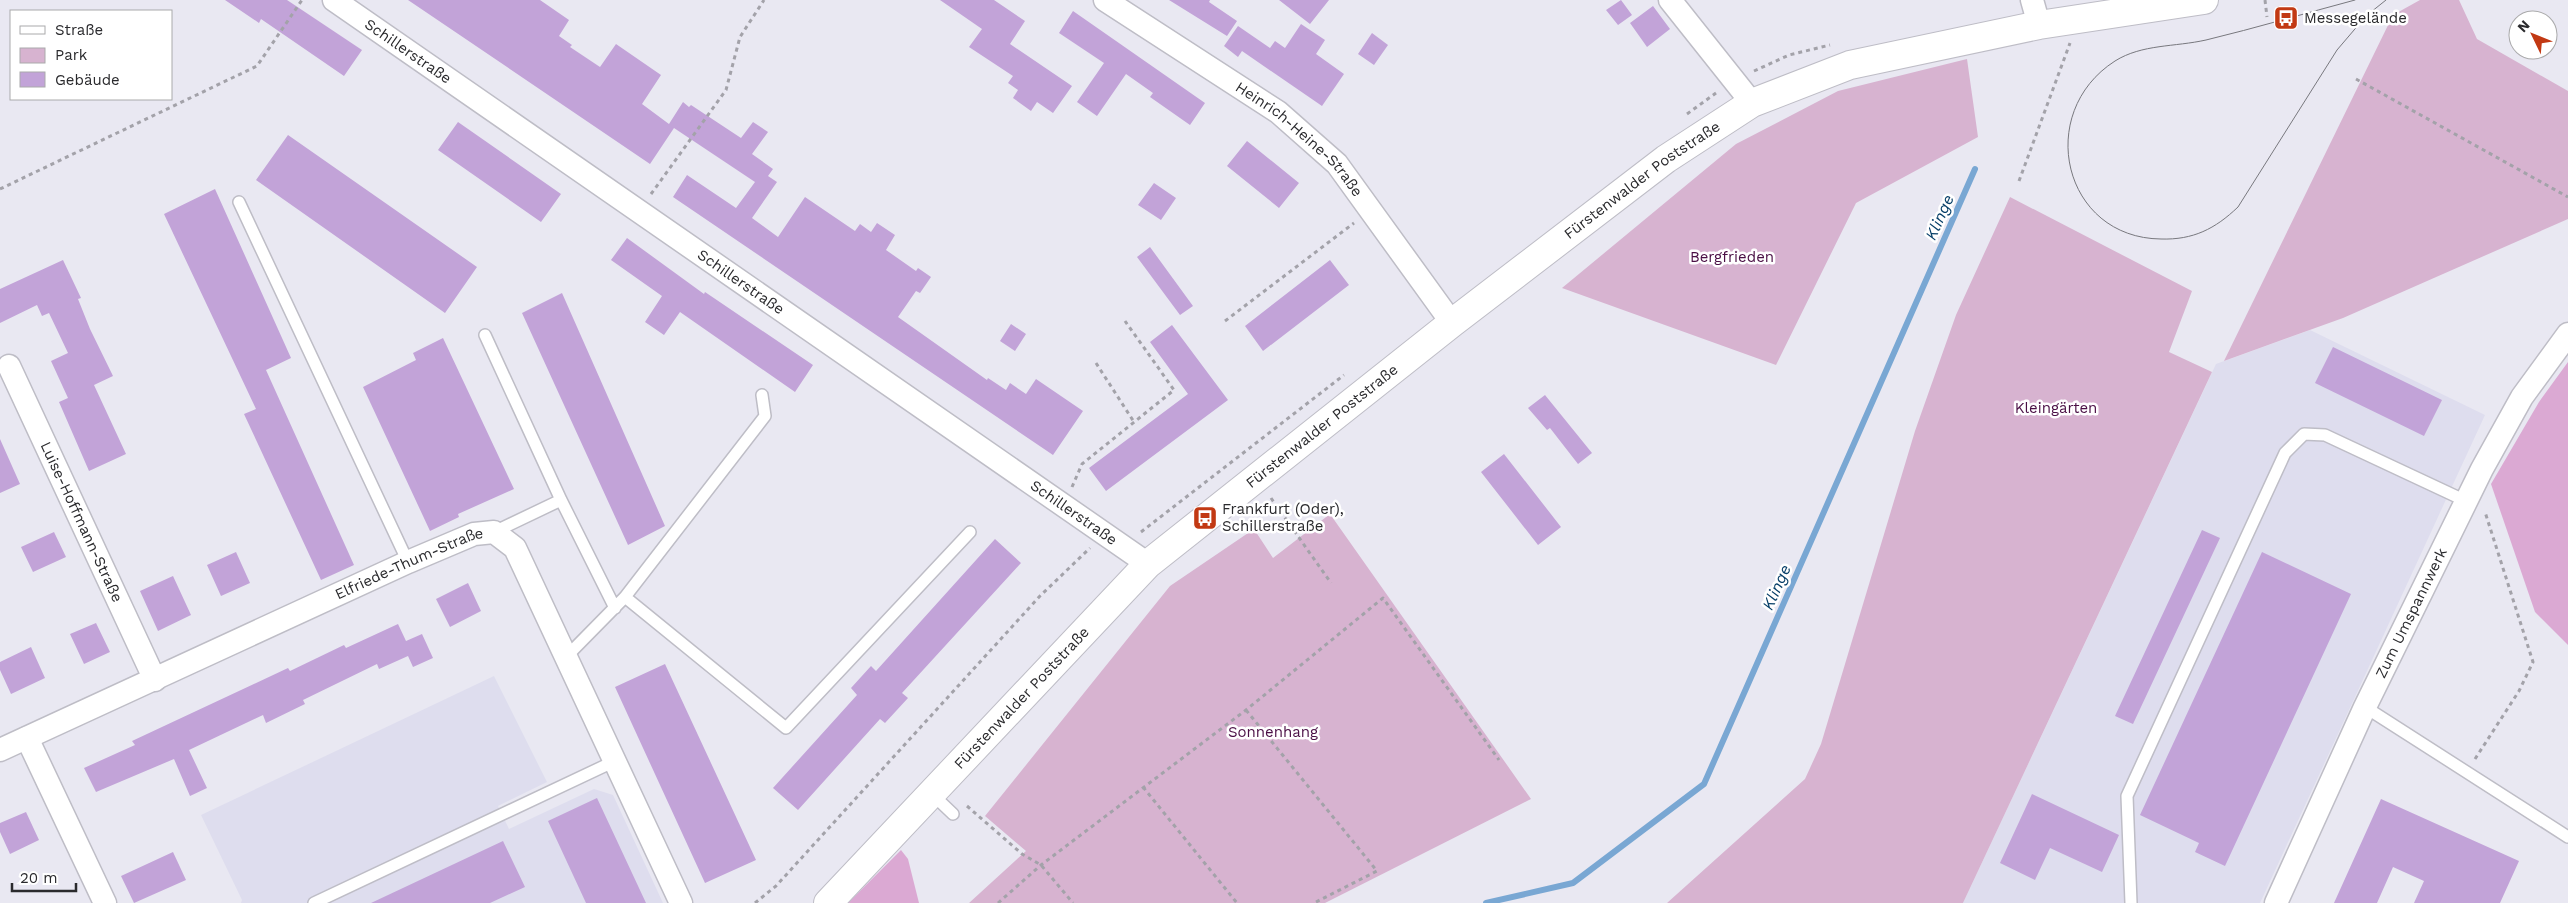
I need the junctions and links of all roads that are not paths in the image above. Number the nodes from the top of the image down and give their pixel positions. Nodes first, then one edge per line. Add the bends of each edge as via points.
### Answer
1 (334, 0) edge
2 (1105, 0) edge
3 (1670, 0) edge
4 (2204, 0) edge
5 (2036, 13) edge
6 (1752, 103) junction
7 (239, 202) dead end
8 (1452, 323) junction
9 (2568, 334) edge
10 (485, 335) dead end
11 (9, 366) dead end
12 (762, 395) dead end
13 (2471, 492) junction
14 (561, 500) junction
15 (494, 532) junction
16 (970, 532) dead end
17 (408, 562) junction
18 (1148, 564) junction
19 (625, 597) junction
20 (615, 608) junction
21 (566, 657) junction
22 (154, 680) junction
23 (2365, 707) junction
24 (27, 738) junction
25 (0, 750) edge
26 (615, 761) junction
27 (2568, 837) edge
28 (105, 903) edge
29 (314, 903) edge
30 (681, 903) edge
31 (828, 903) edge
32 (2131, 903) edge
33 (2276, 903) edge

1 - 18 street, Schillerstraße
2 - 8 street, Heinrich-Heine-Straße via 1278,112 1337,164
3 - 6 street
4 - 5 street, Fürstenwalder Poststraße via 2079,19
5 - 6 street, Fürstenwalder Poststraße via 1850,65
6 - 8 street, Fürstenwalder Poststraße via 1666,159
7 - 17 lane
8 - 18 street, Fürstenwalder Poststraße
9 - 13 street, Zum Umspannwerk via 2522,397
10 - 14 lane
11 - 22 street, Luise-Hoffmann-Straße
12 - 19 lane via 765,416
13 - 23 street, Zum Umspannwerk
13 - 32 lane via 2325,435 2304,434 2285,453 2127,796
14 - 15 lane
14 - 20 lane
15 - 17 street, Elfriede-Thum-Straße via 474,534
15 - 21 street, Elfriede-Thum-Straße via 515,548
16 - 19 lane via 786,728
17 - 22 street, Elfriede-Thum-Straße
18 - 31 street, Fürstenwalder Poststraße via 943,805
19 - 20 lane
20 - 21 lane
21 - 26 street, Elfriede-Thum-Straße
22 - 24 street, Elfriede-Thum-Straße
23 - 27 lane
23 - 33 street, Zum Umspannwerk
24 - 25 street, Elfriede-Thum-Straße
24 - 28 street
26 - 29 lane
26 - 30 street, Elfriede-Thum-Straße

